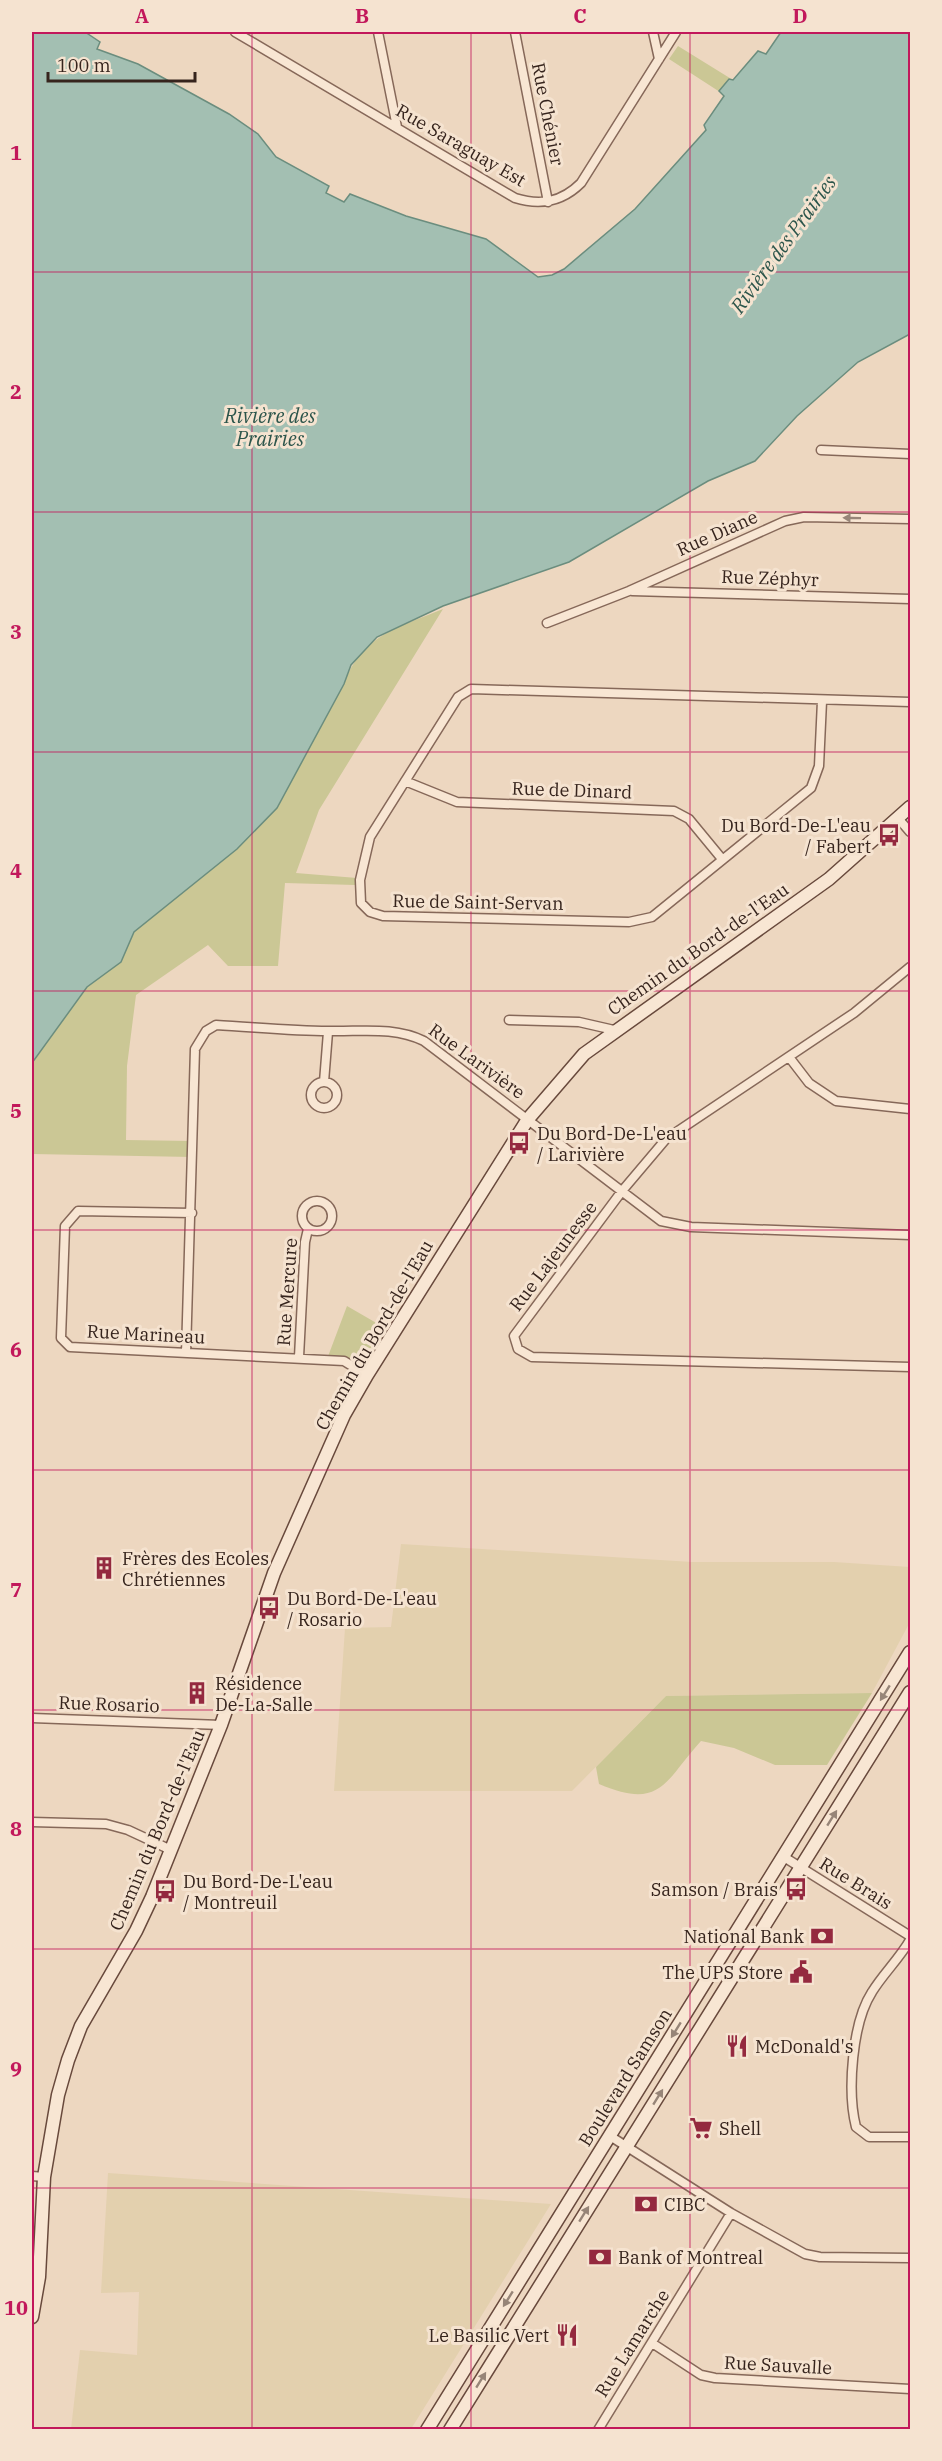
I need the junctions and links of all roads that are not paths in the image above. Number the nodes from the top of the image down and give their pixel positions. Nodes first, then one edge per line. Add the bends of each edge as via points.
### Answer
1 (378, 32) edge
2 (515, 32) edge
3 (653, 32) edge
4 (676, 32) edge
5 (239, 33) edge
6 (658, 59) junction
7 (397, 127) junction
8 (548, 202) junction
9 (820, 450) dead end
10 (910, 454) edge
11 (910, 519) edge
12 (629, 591) junction
13 (910, 599) edge
14 (547, 623) dead end
15 (822, 700) junction
16 (910, 702) edge
17 (405, 781) junction
18 (910, 807) edge
19 (898, 818) junction
20 (910, 832) edge
21 (722, 859) junction
22 (910, 967) edge
23 (509, 1020) dead end
24 (614, 1030) junction
25 (328, 1032) junction
26 (789, 1057) junction
27 (324, 1082) dead end
28 (910, 1109) edge
29 (528, 1119) junction
30 (622, 1191) junction
31 (192, 1213) junction
32 (308, 1228) dead end
33 (910, 1235) edge
34 (186, 1353) junction
35 (299, 1357) junction
36 (910, 1367) edge
37 (367, 1375) junction
38 (910, 1652) edge
39 (910, 1692) edge
40 (32, 1718) edge
41 (221, 1725) junction
42 (32, 1822) edge
43 (171, 1850) junction
44 (784, 1857) junction
45 (801, 1868) junction
46 (910, 1938) edge
47 (610, 2136) junction
48 (910, 2137) edge
49 (627, 2147) junction
50 (38, 2176) edge
51 (37, 2194) edge
52 (731, 2213) junction
53 (910, 2258) edge
54 (32, 2317) edge
55 (652, 2343) junction
56 (910, 2389) edge
57 (427, 2430) edge
58 (450, 2430) edge
59 (598, 2430) edge

1 - 7 street
2 - 8 street, Rue Chénier
3 - 6 street
4 - 6 street
5 - 7 street, Rue Saraguay Est
6 - 8 street via 581,183 572,192
7 - 8 street, Rue Saraguay Est via 515,198
9 - 10 street
11 -> 12 street, Rue Diane via 804,517 785,521
12 - 13 street, Rue Zéphyr
12 - 14 street, Rue Diane
15 - 16 street, Rue de Saint-Servan
15 - 17 street, Rue de Saint-Servan via 471,689 458,697
15 - 21 street, Rue de Saint-Servan via 819,766 811,788
17 - 21 street, Rue de Dinard via 457,802 674,811 688,819
17 - 21 street, Rue de Saint-Servan via 370,837 360,880 361,903 370,912 383,916 629,922 651,917
18 - 19 street, Chemin du Bord-de-l'Eau
19 - 20 street
19 - 24 street, Chemin du Bord-de-l'Eau via 830,879
22 - 26 street, Rue Lajeunesse via 854,1013
23 - 24 street via 579,1022
24 - 29 street, Chemin du Bord-de-l'Eau via 584,1054
25 - 27 street
25 - 29 street, Rue Larivière via 397,1031 412,1035
25 - 31 street, Rue Larivière via 216,1025 206,1031 195,1049
26 - 28 street via 809,1083 836,1101
26 - 30 street, Rue Lajeunesse via 666,1139
29 - 30 street, Rue Larivière
29 - 37 street, Chemin du Bord-de-l'Eau
30 - 33 street, Rue Larivière via 661,1221 691,1227
30 - 36 street, Rue Lajeunesse via 514,1336 518,1349 532,1357
31 - 34 street, Rue Larivière
31 - 34 street, Rue Marineau via 78,1211 65,1226 61,1338 70,1347
32 - 35 street, Rue Mercure
34 - 35 street, Rue Marineau
35 - 37 street, Rue Marineau via 344,1361
37 - 41 street, Chemin du Bord-de-l'Eau via 344,1415 274,1573
38 -> 44 street, Boulevard Samson
45 -> 39 street
40 - 41 street, Rue Rosario
41 - 43 street, Chemin du Bord-de-l'Eau
42 - 43 street via 105,1824
43 - 50 street, Chemin du Bord-de-l'Eau via 136,1931 81,2026 58,2095
44 - 45 street, Rue Brais
44 -> 47 street, Boulevard Samson
45 - 46 street, Rue Brais
49 -> 45 street
46 - 48 street via 872,1992 860,2016 853,2050 856,2127 869,2137
47 - 49 street
47 -> 57 street, Boulevard Samson
49 - 52 street
58 -> 49 street
50 - 51 street, Chemin du Bord-de-l'Eau
51 - 54 street, Chemin du Bord-de-l'Eau via 39,2277
52 - 53 street via 805,2254
52 - 55 street, Rue Lamarche
55 - 56 street, Rue Sauvalle via 701,2375 715,2378
55 - 59 street, Rue Lamarche

